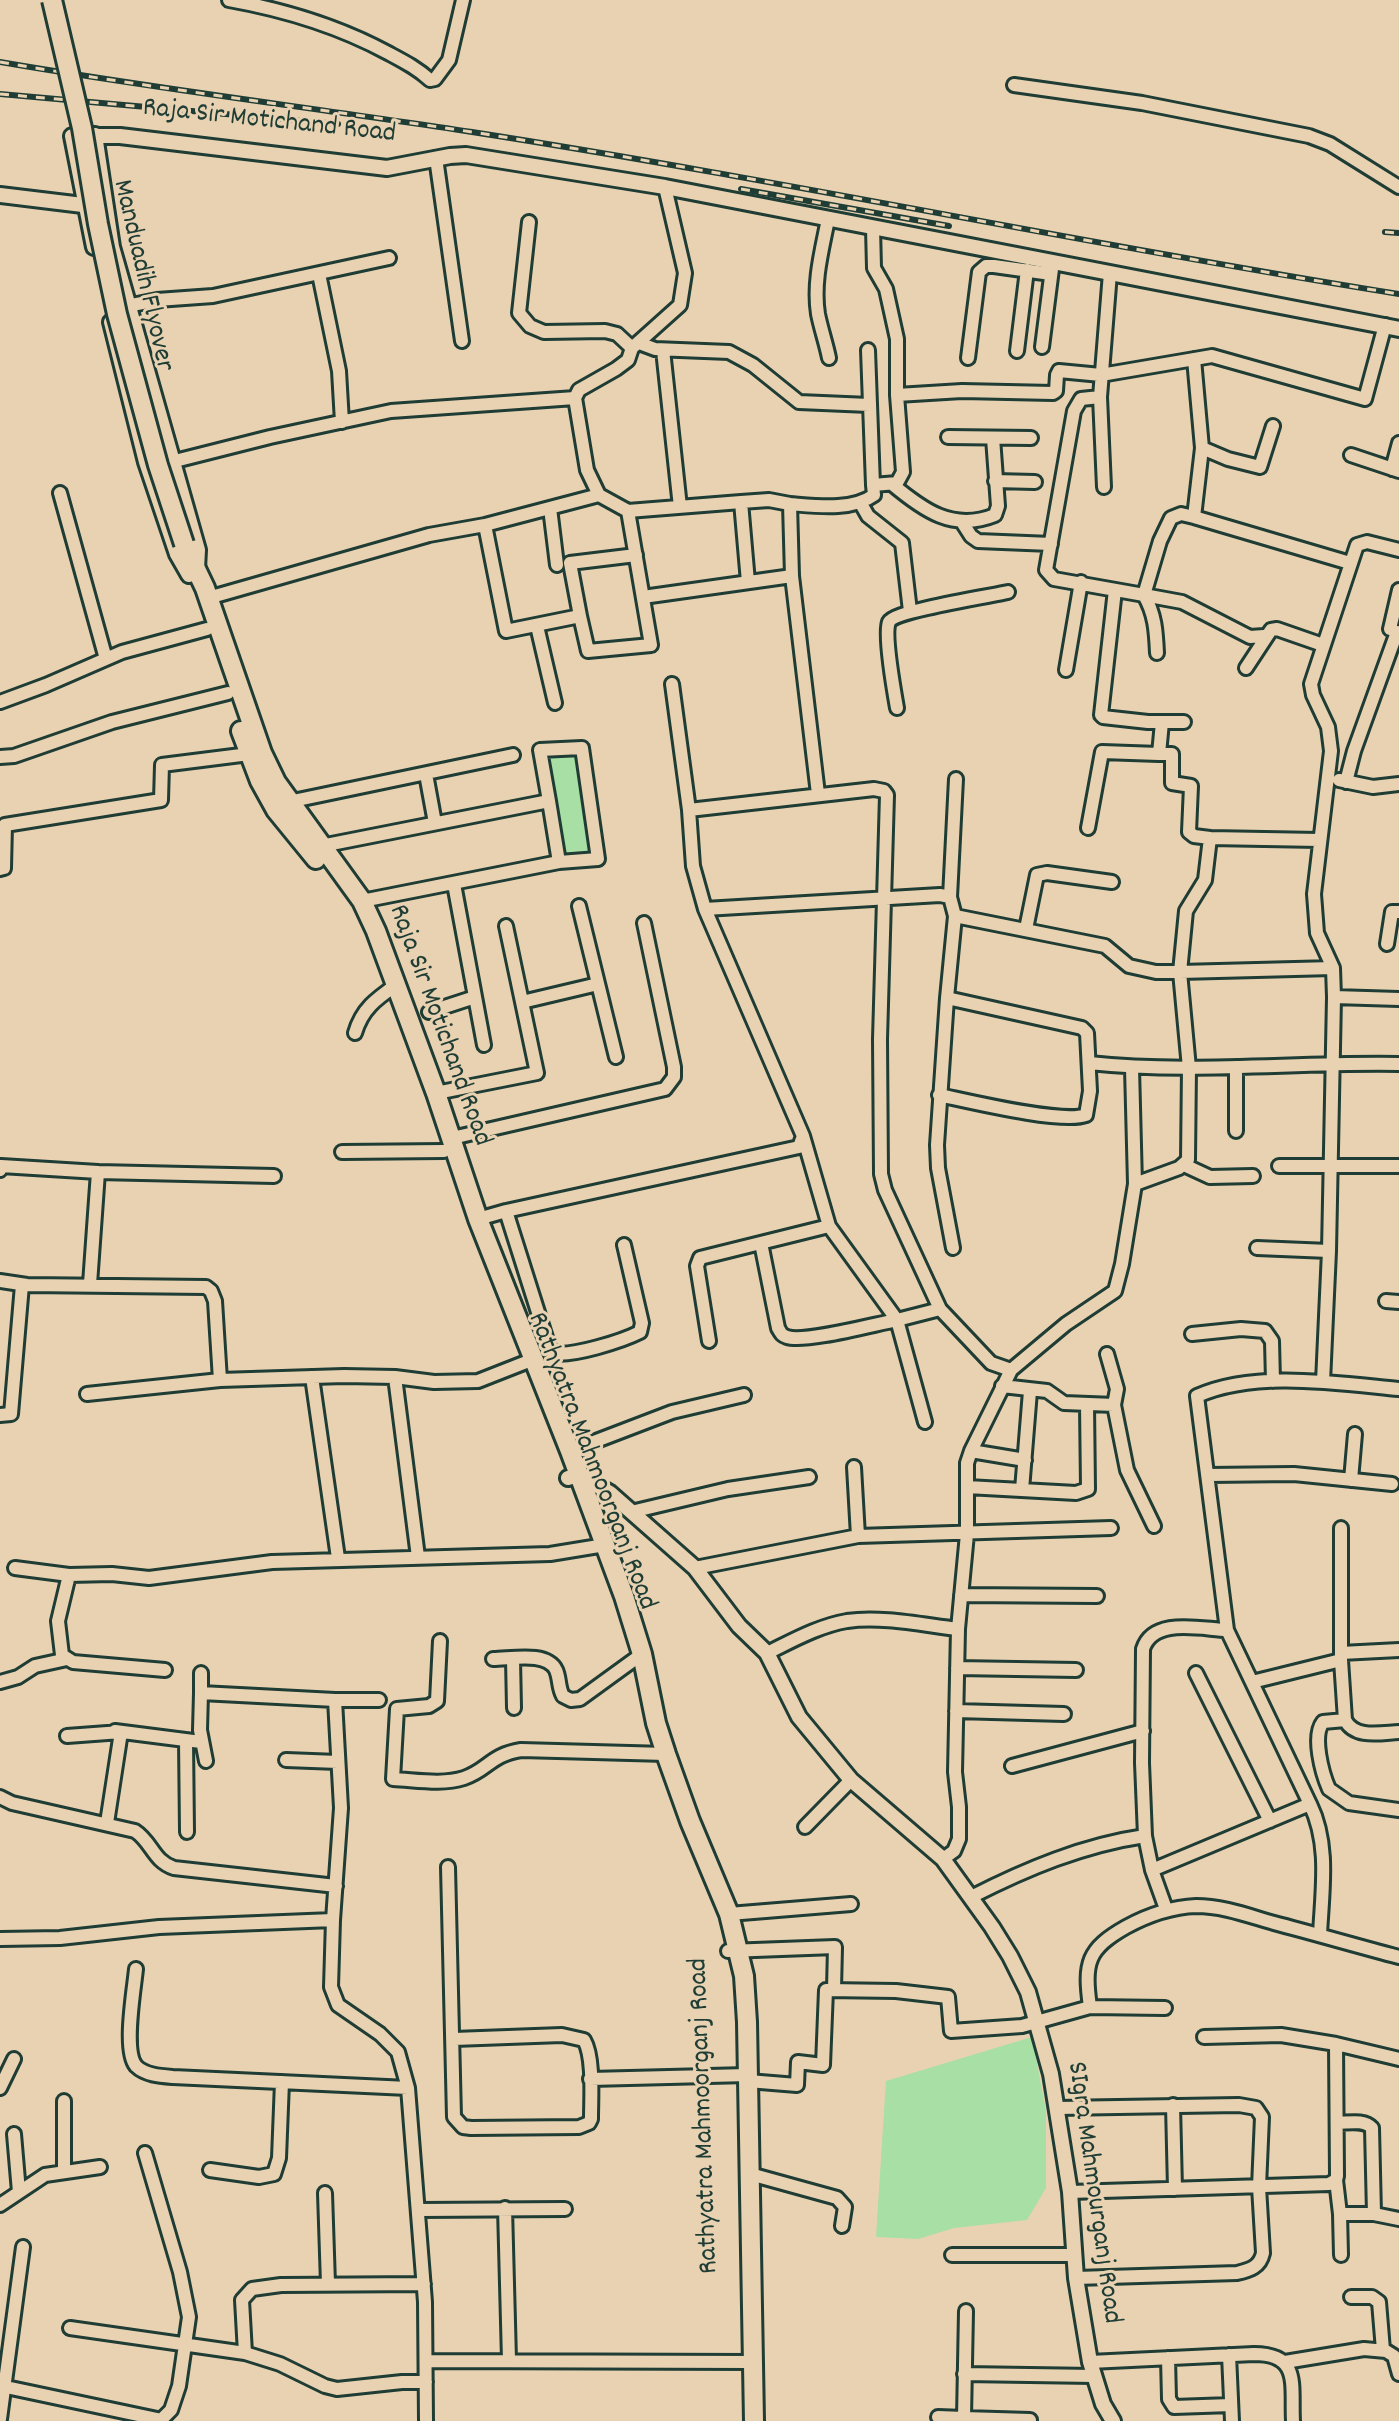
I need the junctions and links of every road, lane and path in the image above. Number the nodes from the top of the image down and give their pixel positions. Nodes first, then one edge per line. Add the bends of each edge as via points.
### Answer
1 (52, 0) edge
2 (229, 0) edge
3 (463, 0) edge
4 (1014, 85) dead end
5 (95, 135) junction
6 (436, 158) junction
7 (665, 187) junction
8 (1399, 187) edge
9 (0, 195) edge
10 (85, 206) junction
11 (106, 207) junction
12 (828, 219) junction
13 (529, 222) dead end
14 (873, 228) junction
15 (389, 258) dead end
16 (1052, 268) junction
17 (1027, 270) junction
18 (1110, 273) junction
19 (319, 274) junction
20 (127, 306) junction
21 (1392, 327) edge
22 (462, 341) dead end
23 (635, 345) junction
24 (1042, 347) dead end
25 (663, 350) junction
26 (868, 350) dead end
27 (1017, 351) dead end
28 (829, 358) dead end
29 (968, 358) dead end
30 (1194, 359) junction
31 (1101, 375) junction
32 (897, 395) junction
33 (1100, 397) junction
34 (575, 398) junction
35 (869, 405) junction
36 (342, 422) junction
37 (1273, 426) dead end
38 (948, 437) dead end
39 (993, 438) junction
40 (1031, 438) dead end
41 (1399, 443) edge
42 (1202, 448) junction
43 (1351, 455) dead end
44 (171, 462) junction
45 (1395, 470) edge
46 (995, 481) junction
47 (1035, 482) dead end
48 (892, 484) junction
49 (873, 485) junction
50 (1104, 487) dead end
51 (60, 493) dead end
52 (599, 495) junction
53 (741, 502) junction
54 (860, 502) junction
55 (790, 504) junction
56 (680, 507) junction
57 (550, 508) junction
58 (628, 511) junction
59 (1194, 517) junction
60 (962, 522) junction
61 (485, 525) junction
62 (1051, 544) junction
63 (1399, 550) edge
64 (636, 555) junction
65 (190, 562) junction
66 (1350, 563) junction
67 (557, 565) dead end
68 (792, 576) junction
69 (748, 582) junction
70 (1081, 582) junction
71 (1115, 590) junction
72 (1399, 590) edge
73 (1008, 592) dead end
74 (1144, 595) junction
75 (643, 597) junction
76 (208, 598) junction
77 (910, 611) junction
78 (580, 616) junction
79 (537, 626) junction
80 (207, 629) junction
81 (1394, 631) edge
82 (1264, 636) junction
83 (1323, 645) junction
84 (1157, 653) dead end
85 (106, 659) junction
86 (1246, 668) dead end
87 (1066, 670) dead end
88 (672, 684) dead end
89 (228, 693) junction
90 (0, 702) edge
91 (555, 703) dead end
92 (897, 708) dead end
93 (1162, 722) junction
94 (1184, 722) dead end
95 (1331, 751) junction
96 (1354, 751) junction
97 (256, 754) junction
98 (1159, 754) junction
99 (513, 755) dead end
100 (0, 757) edge
101 (426, 774) junction
102 (1328, 778) junction
103 (956, 779) dead end
104 (1346, 782) junction
105 (1399, 784) edge
106 (818, 794) junction
107 (549, 801) junction
108 (288, 802) junction
109 (689, 810) junction
110 (435, 823) junction
111 (1088, 828) dead end
112 (1210, 838) junction
113 (1319, 840) junction
114 (321, 846) junction
115 (559, 862) junction
116 (0, 869) edge
117 (1112, 882) dead end
118 (454, 884) junction
119 (950, 897) junction
120 (886, 898) junction
121 (362, 901) junction
122 (579, 906) dead end
123 (705, 909) junction
124 (1399, 912) edge
125 (955, 916) junction
126 (644, 923) dead end
127 (506, 926) dead end
128 (1026, 929) junction
129 (1387, 944) dead end
130 (1333, 968) junction
131 (1180, 972) junction
132 (598, 984) junction
133 (392, 987) junction
134 (475, 997) junction
135 (1334, 997) junction
136 (947, 998) junction
137 (1399, 999) edge
138 (522, 1002) junction
139 (429, 1012) dead end
140 (355, 1033) dead end
141 (484, 1045) dead end
142 (616, 1057) dead end
143 (1089, 1063) junction
144 (1332, 1063) junction
145 (1399, 1064) edge
146 (1236, 1067) junction
147 (1132, 1068) junction
148 (1189, 1068) junction
149 (436, 1093) junction
150 (939, 1095) junction
151 (1236, 1131) dead end
152 (803, 1136) junction
153 (448, 1145) junction
154 (342, 1152) dead end
155 (1184, 1165) junction
156 (1330, 1165) junction
157 (1279, 1166) dead end
158 (1399, 1166) edge
159 (0, 1170) edge
160 (98, 1172) junction
161 (274, 1176) dead end
162 (1253, 1176) dead end
163 (1135, 1184) junction
164 (506, 1211) junction
165 (478, 1219) junction
166 (829, 1226) junction
167 (761, 1243) junction
168 (624, 1245) dead end
169 (953, 1248) dead end
170 (1257, 1248) dead end
171 (1329, 1251) junction
172 (0, 1281) edge
173 (90, 1284) junction
174 (22, 1285) junction
175 (940, 1309) junction
176 (897, 1320) junction
177 (1192, 1334) dead end
178 (709, 1341) dead end
179 (1107, 1354) dead end
180 (528, 1361) junction
181 (1011, 1370) junction
182 (312, 1377) junction
183 (395, 1377) junction
184 (220, 1380) junction
185 (1273, 1381) junction
186 (1323, 1382) junction
187 (1002, 1386) junction
188 (1399, 1389) edge
189 (1030, 1391) junction
190 (87, 1394) dead end
191 (744, 1395) dead end
192 (1087, 1404) junction
193 (1114, 1405) junction
194 (0, 1415) edge
195 (925, 1422) dead end
196 (1355, 1434) dead end
197 (570, 1451) junction
198 (971, 1451) junction
199 (1025, 1460) junction
200 (854, 1467) dead end
201 (1208, 1475) junction
202 (573, 1476) junction
203 (809, 1477) dead end
204 (1351, 1480) junction
205 (1392, 1484) dead end
206 (967, 1487) junction
207 (1022, 1490) junction
208 (631, 1512) junction
209 (1154, 1526) dead end
210 (1111, 1528) dead end
211 (1341, 1528) dead end
212 (967, 1534) junction
213 (858, 1536) junction
214 (599, 1546) junction
215 (418, 1557) junction
216 (338, 1558) junction
217 (15, 1568) dead end
218 (695, 1568) junction
219 (69, 1575) junction
220 (961, 1595) junction
221 (1097, 1596) dead end
222 (958, 1629) junction
223 (1227, 1630) junction
224 (440, 1641) dead end
225 (1399, 1650) edge
226 (767, 1653) junction
227 (1341, 1656) junction
228 (638, 1657) junction
229 (67, 1659) junction
230 (493, 1659) dead end
231 (513, 1659) junction
232 (957, 1668) junction
233 (165, 1670) dead end
234 (1076, 1670) dead end
235 (201, 1673) dead end
236 (1196, 1673) dead end
237 (0, 1682) edge
238 (1252, 1682) junction
239 (201, 1693) junction
240 (335, 1700) junction
241 (379, 1700) dead end
242 (514, 1708) dead end
243 (956, 1711) junction
244 (1064, 1714) dead end
245 (1345, 1720) junction
246 (88, 1727) dead end
247 (1143, 1731) junction
248 (121, 1732) junction
249 (1399, 1732) edge
250 (67, 1736) dead end
251 (186, 1740) junction
252 (201, 1742) junction
253 (660, 1754) junction
254 (286, 1760) dead end
255 (206, 1761) dead end
256 (338, 1762) junction
257 (1012, 1766) dead end
258 (851, 1780) junction
259 (0, 1797) edge
260 (1310, 1804) junction
261 (1399, 1810) edge
262 (1270, 1821) junction
263 (107, 1823) junction
264 (805, 1827) dead end
265 (187, 1832) dead end
266 (1145, 1836) junction
267 (943, 1859) junction
268 (448, 1867) dead end
269 (1152, 1870) junction
270 (336, 1886) junction
271 (971, 1897) junction
272 (851, 1904) dead end
273 (1166, 1909) junction
274 (729, 1914) junction
275 (333, 1920) junction
276 (1320, 1935) junction
277 (0, 1939) edge
278 (733, 1951) junction
279 (1399, 1957) edge
280 (136, 1969) dead end
281 (834, 1989) junction
282 (1090, 2007) junction
283 (1165, 2008) dead end
284 (1038, 2022) junction
285 (1204, 2037) dead end
286 (454, 2039) junction
287 (1336, 2044) junction
288 (14, 2059) dead end
289 (1399, 2059) edge
290 (744, 2077) junction
291 (590, 2079) junction
292 (282, 2082) junction
293 (0, 2088) edge
294 (408, 2088) junction
295 (64, 2101) dead end
296 (1173, 2105) junction
297 (1058, 2108) junction
298 (1337, 2123) junction
299 (14, 2134) dead end
300 (145, 2153) dead end
301 (100, 2167) dead end
302 (210, 2170) dead end
303 (64, 2171) junction
304 (750, 2174) junction
305 (1336, 2180) junction
306 (1259, 2187) junction
307 (1175, 2189) junction
308 (19, 2192) junction
309 (1070, 2192) junction
310 (325, 2193) dead end
311 (0, 2205) edge
312 (505, 2208) junction
313 (565, 2209) dead end
314 (420, 2210) junction
315 (1340, 2214) junction
316 (1374, 2214) junction
317 (1399, 2219) edge
318 (842, 2226) dead end
319 (23, 2247) dead end
320 (952, 2255) dead end
321 (1075, 2255) junction
322 (1341, 2255) dead end
323 (1076, 2278) junction
324 (328, 2284) junction
325 (424, 2284) junction
326 (1351, 2297) dead end
327 (966, 2311) dead end
328 (0, 2323) edge
329 (15, 2323) junction
330 (70, 2328) dead end
331 (186, 2346) junction
332 (1383, 2350) junction
333 (245, 2353) junction
334 (1229, 2355) junction
335 (1168, 2358) junction
336 (509, 2360) junction
337 (426, 2361) junction
338 (747, 2362) junction
339 (1285, 2362) junction
340 (1092, 2369) junction
341 (964, 2374) junction
342 (1399, 2374) edge
343 (426, 2382) junction
344 (6, 2387) junction
345 (1231, 2405) junction
346 (938, 2417) dead end
347 (964, 2418) junction
348 (0, 2419) edge
349 (1030, 2420) edge
350 (161, 2421) edge
351 (426, 2421) edge
352 (742, 2421) edge
353 (754, 2421) edge
354 (1113, 2421) edge
355 (1232, 2421) edge
356 (1293, 2421) edge

1 - 65 main road, Manduadih Flyover, bridge via 117,314
2 - 3 street via 355,36 430,80 449,60
4 - 8 street via 1142,103 1309,136
5 - 6 street, Raja Sir Motichand Road via 387,168
5 - 10 street via 72,136
5 - 11 street
6 - 7 street, Raja Sir Motichand Road via 466,155
6 - 22 street
7 - 12 street, Raja Sir Motichand Road
7 - 23 street via 685,273 680,305
9 - 10 street
10 - 11 street
10 - 65 street via 146,462 177,554
11 - 20 street
12 - 14 street, Raja Sir Motichand Road
12 - 28 street via 818,268 818,312
13 - 23 street via 519,313 530,326 544,332 605,331
14 - 16 street, Raja Sir Motichand Road
14 - 32 street via 874,268 886,289 897,339
15 - 19 street
16 - 17 street
16 - 18 street, Raja Sir Motichand Road
16 - 24 street
17 - 27 street
17 - 29 street via 986,266 979,272
18 - 21 street, Raja Sir Motichand Road
18 - 31 street
19 - 20 street via 213,296
19 - 36 street via 339,371
20 - 44 street
21 - 30 street via 1365,399 1212,356
23 - 25 street
23 - 34 street via 628,360 579,390
25 - 35 street via 729,352 799,402
25 - 56 street
26 - 35 street
30 - 31 street
30 - 42 street
31 - 32 street via 1058,372 1053,393
31 - 33 street
32 - 48 street via 904,466 901,479
33 - 50 street
33 - 62 street via 1077,402
34 - 36 street via 405,410
34 - 52 street via 587,470
35 - 49 street
36 - 44 street
37 - 42 street via 1260,467
38 - 39 street
39 - 40 street
39 - 46 street
41 - 45 street
42 - 59 street
43 - 45 street
44 - 65 street via 198,550
46 - 47 street
46 - 60 street via 995,515
48 - 49 street
48 - 60 street via 922,509
49 - 54 street via 874,495
51 - 85 street
52 - 57 street
52 - 58 street
53 - 55 street
53 - 56 street
53 - 69 street
54 - 55 street
54 - 77 street via 868,516 902,543
55 - 68 street
56 - 58 street
57 - 61 street
57 - 67 street
58 - 64 street
59 - 66 street
59 - 74 street via 1176,514 1167,524
60 - 62 street via 978,541
61 - 76 street via 429,535
61 - 79 street via 506,631
62 - 70 street via 1048,575
63 - 66 street via 1361,542
64 - 75 street
64 - 78 street via 570,563
65 - 76 main road, Raja Sir Motichand Road
65 - 80 main road, Rathyatra Mahmoorganj Road
66 - 83 street
68 - 69 street
68 - 106 street
69 - 75 street
70 - 71 street
70 - 87 street
71 - 74 street
71 - 93 street via 1101,715
72 - 81 street
73 - 77 street
74 - 82 street via 1182,602 1250,637
74 - 84 street via 1156,624
75 - 78 street via 651,645 588,651
76 - 97 main road, Raja Sir Motichand Road
77 - 92 street via 895,615 888,624
78 - 79 street
79 - 91 street
80 - 85 street
80 - 89 main road, Rathyatra Mahmoorganj Road
81 - 96 street
82 - 83 street via 1277,629
82 - 86 street
83 - 95 street via 1311,689 1328,727
85 - 90 street
88 - 109 street
89 - 97 main road, Rathyatra Mahmoorganj Road
89 - 100 street
93 - 94 street
93 - 98 street
95 - 96 street
95 - 102 street
96 - 104 street
97 - 108 main road, Raja Sir Motichand Road
97 - 116 street via 162,765 161,800 5,825
97 - 133 main road, Rathyatra Mahmoorganj Road via 276,810 354,907
98 - 111 street via 1102,752
98 - 112 street via 1172,754 1172,783 1191,786 1189,832
99 - 101 street
101 - 108 street
101 - 110 street
102 - 104 street
102 - 113 street
103 - 119 street
104 - 105 street
106 - 109 street
106 - 120 street via 884,791
107 - 110 street
107 - 115 street
107 - 115 street via 540,750 582,748 598,859
108 - 114 main road, Raja Sir Motichand Road
109 - 123 street via 693,866
110 - 114 street
112 - 113 street
112 - 131 street via 1205,880 1184,921
113 - 130 street via 1317,933
114 - 121 main road, Raja Sir Motichand Road
115 - 118 street
117 - 128 street via 1037,875
118 - 121 street
118 - 134 street
119 - 120 street
119 - 125 street
120 - 123 street
120 - 175 street via 881,1174
121 - 133 main road, Raja Sir Motichand Road
122 - 132 street
123 - 152 street
124 - 129 street via 1392,912
125 - 128 street
125 - 136 street
126 - 153 street via 674,1067 665,1089
127 - 138 street
128 - 131 street via 1105,946 1129,966
130 - 131 street
130 - 135 street
131 - 148 street
132 - 138 street
132 - 142 street
133 - 140 street via 368,1005
133 - 149 main road, Raja Sir Motichand Road
133 - 153 main road, Rathyatra Mahmoorganj Road via 418,1081
134 - 139 street
134 - 141 street
135 - 137 street
135 - 144 street
136 - 143 street via 1082,1028
136 - 150 street
138 - 149 street via 537,1073
143 - 147 street
143 - 150 street via 1087,1110 1081,1117
144 - 145 street
144 - 146 street
144 - 156 street
146 - 148 street
146 - 151 street
147 - 148 street
147 - 163 street
148 - 155 street
149 - 153 main road, Raja Sir Motichand Road
150 - 169 street via 938,1168
152 - 164 street via 799,1147
152 - 166 street
153 - 154 street
153 - 165 main road, Raja Sir Motichand Road
153 - 180 main road, Rathyatra Mahmoorganj Road via 483,1264
155 - 162 street via 1210,1177
155 - 163 street
156 - 157 street
156 - 158 street
156 - 171 street
159 - 160 street via 1,1166
160 - 161 street
160 - 173 street
163 - 181 street via 1115,1291
164 - 165 street
164 - 168 street via 553,1353 640,1332
165 - 180 main road, Raja Sir Motichand Road
166 - 167 street
166 - 176 street
167 - 176 street via 782,1335 817,1335
167 - 178 street via 700,1258
170 - 171 street
171 - 186 street
172 - 174 street
173 - 174 street
173 - 184 street via 206,1287 215,1301
174 - 194 street via 11,1414
175 - 176 street
175 - 181 street via 991,1363
176 - 195 street
177 - 185 street via 1265,1331 1272,1341
179 - 193 street via 1117,1389
180 - 183 street via 478,1381
180 - 197 main road, Raja Sir Motichand Road
180 - 202 main road, Rathyatra Mahmoorganj Road
181 - 187 street
182 - 183 street
182 - 184 street
182 - 216 street
183 - 215 street
184 - 190 street
185 - 186 street
185 - 201 street via 1217,1387 1197,1396
186 - 188 street
187 - 189 street
187 - 198 street
189 - 192 street via 1047,1391 1064,1403
189 - 199 street
191 - 197 street via 672,1412
192 - 193 street
192 - 207 street via 1088,1489
193 - 209 street via 1127,1470
196 - 204 street
197 - 202 main road, Raja Sir Motichand Road
198 - 199 street
198 - 206 street
199 - 207 street
200 - 213 street
201 - 204 street via 1294,1474
201 - 223 street
202 - 208 street, SIgra Mahmourganj Road via 610,1493
202 - 214 main road, Rathyatra Mahmoorganj Road
203 - 208 street
204 - 205 street
206 - 207 street
206 - 212 street
208 - 218 street, SIgra Mahmourganj Road
210 - 212 street
211 - 227 street
212 - 213 street
212 - 220 street
213 - 218 street
214 - 215 street via 550,1554
214 - 228 main road, Rathyatra Mahmoorganj Road
215 - 216 street
216 - 219 street via 149,1578
217 - 219 street
218 - 226 street, SIgra Mahmourganj Road
219 - 229 street via 58,1621 60,1648
220 - 221 street
220 - 222 street
222 - 226 street via 849,1621
222 - 232 street
223 - 238 street
223 - 247 street via 1163,1628 1147,1639
224 - 253 street via 437,1701 397,1709 393,1779 454,1780 503,1753 521,1750
225 - 227 street
226 - 258 street, SIgra Mahmourganj Road via 799,1717
227 - 238 street
227 - 245 street
228 - 231 street via 580,1699 571,1700 563,1696 556,1668 548,1661
228 - 253 main road, Rathyatra Mahmoorganj Road
229 - 233 street
229 - 237 street
230 - 231 street
231 - 242 street
232 - 234 street
232 - 243 street
235 - 239 street
236 - 262 street
238 - 260 street
239 - 240 street
239 - 252 street
240 - 241 street
240 - 256 street
243 - 244 street
243 - 267 street via 959,1839
245 - 249 street via 1355,1732
245 - 261 street via 1323,1722 1318,1730 1329,1789 1349,1803
246 - 248 street
247 - 257 street
247 - 266 street
248 - 250 street
248 - 251 street
248 - 263 street
251 - 252 street
251 - 265 street
252 - 255 street
253 - 274 main road, Rathyatra Mahmoorganj Road
253 - 278 main road, Rathyatra Mahmoorganj Road
254 - 256 street
256 - 270 street
258 - 264 street
258 - 267 street, SIgra Mahmourganj Road
259 - 263 street
260 - 262 street
260 - 276 street via 1323,1845
262 - 269 street
263 - 270 street via 142,1835 156,1858 174,1868
266 - 269 street
266 - 271 street via 1055,1859
267 - 271 street, SIgra Mahmourganj Road
268 - 286 street
269 - 273 street
270 - 275 street
271 - 284 street, SIgra Mahmourganj Road via 1010,1956
272 - 274 street
273 - 276 street via 1228,1910
273 - 282 street via 1100,1943 1087,1974
274 - 278 main road, Rathyatra Mahmoorganj Road
275 - 277 street
275 - 294 street via 333,1996 398,2052
276 - 279 street
278 - 281 street via 835,1947
278 - 290 main road, Rathyatra Mahmoorganj Road via 744,1976
280 - 292 street via 130,2057 139,2069 159,2076
281 - 284 street via 948,1997 951,2031
281 - 290 street via 826,1990 823,2065 798,2062 797,2085
282 - 283 street
282 - 284 street
284 - 297 street, SIgra Mahmourganj Road
285 - 287 street via 1281,2035
286 - 291 street via 578,2037 587,2046
286 - 291 street via 453,2110 463,2127 586,2125 591,2119
287 - 289 street
287 - 298 street
288 - 293 street
290 - 291 street
290 - 304 main road, Rathyatra Mahmoorganj Road
290 - 338 main road, Rathyatra Mahmoorganj Road
292 - 294 street
292 - 302 street via 274,2174
294 - 314 street
295 - 303 street
296 - 297 street
296 - 306 street via 1239,2105 1261,2112
296 - 307 street
297 - 309 street, SIgra Mahmourganj Road
298 - 305 street
298 - 316 street via 1361,2122 1372,2128
299 - 308 street
300 - 331 street via 186,2294
301 - 303 street
303 - 308 street via 45,2175
304 - 318 street via 837,2198 845,2207
304 - 338 main road, Rathyatra Mahmoorganj Road
305 - 306 street via 1323,2186
305 - 315 street
306 - 307 street
306 - 323 street via 1263,2253 1255,2268
307 - 309 street
308 - 311 street
309 - 321 street, SIgra Mahmourganj Road
310 - 324 street
312 - 313 street
312 - 314 street
312 - 336 street
314 - 325 street
315 - 316 street
315 - 322 street
316 - 317 street
319 - 329 street
320 - 321 street
321 - 323 street, SIgra Mahmourganj Road
323 - 340 street, SIgra Mahmourganj Road
324 - 325 street
324 - 333 street via 268,2285 247,2291 242,2300
325 - 337 street
326 - 332 street via 1379,2302
327 - 341 street
328 - 329 street
329 - 344 street
330 - 331 street
331 - 333 street
331 - 350 street via 171,2410
332 - 339 street
332 - 342 street via 1394,2356
333 - 343 street via 337,2389
334 - 335 street
334 - 339 street via 1265,2354
334 - 345 street
335 - 340 street
335 - 345 street via 1174,2407
336 - 337 street
336 - 338 street
337 - 343 street
338 - 352 main road, Rathyatra Mahmoorganj Road
338 - 353 main road, Rathyatra Mahmoorganj Road
339 - 356 street
340 - 341 street
340 - 354 street, SIgra Mahmourganj Road
341 - 347 street
343 - 351 street
344 - 348 street
344 - 350 street
345 - 355 street
346 - 347 street
347 - 349 street

